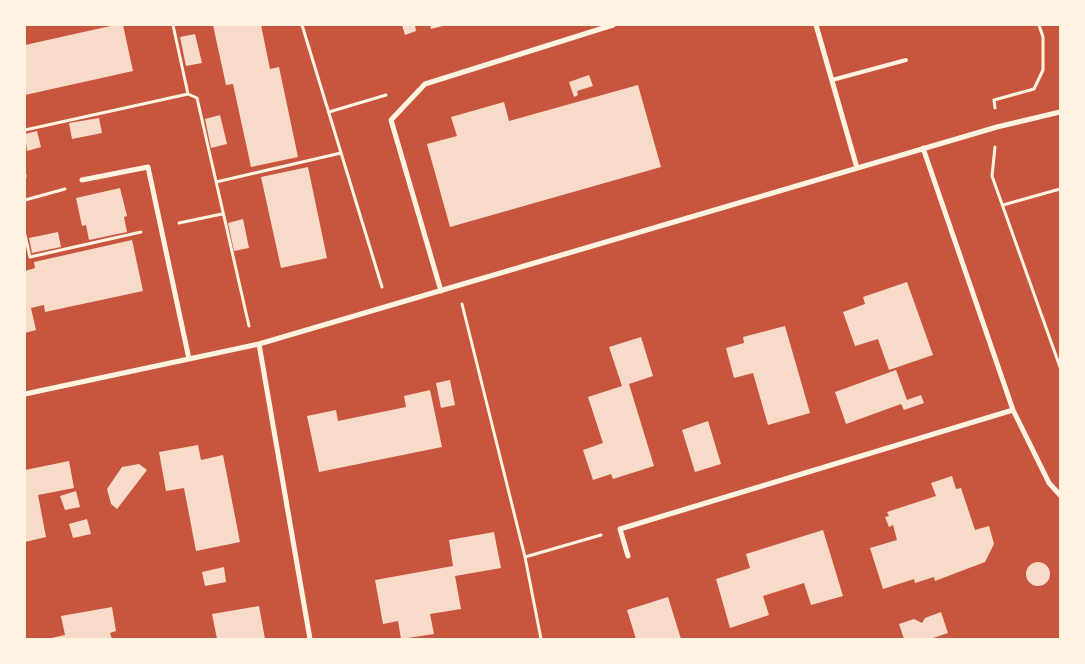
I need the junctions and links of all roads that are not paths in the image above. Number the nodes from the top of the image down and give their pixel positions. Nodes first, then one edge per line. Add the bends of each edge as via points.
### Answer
1 (613, 25) edge
2 (816, 25) edge
3 (906, 60) dead end
4 (832, 80) junction
5 (1060, 112) edge
6 (923, 148) junction
7 (857, 168) junction
8 (82, 180) road end
9 (441, 291) junction
10 (259, 344) junction
11 (189, 359) junction
12 (25, 394) edge
13 (1013, 410) junction
14 (1060, 495) edge
15 (628, 556) dead end
16 (310, 639) edge

1 - 9 street via 425,84 391,120
2 - 4 street
3 - 4 lane
4 - 7 street
5 - 6 street
6 - 7 street
6 - 13 street
7 - 9 street
8 - 11 street via 148,167
9 - 10 street
10 - 11 street
10 - 16 street
11 - 12 street
13 - 14 street via 1049,483
13 - 15 street via 620,529

